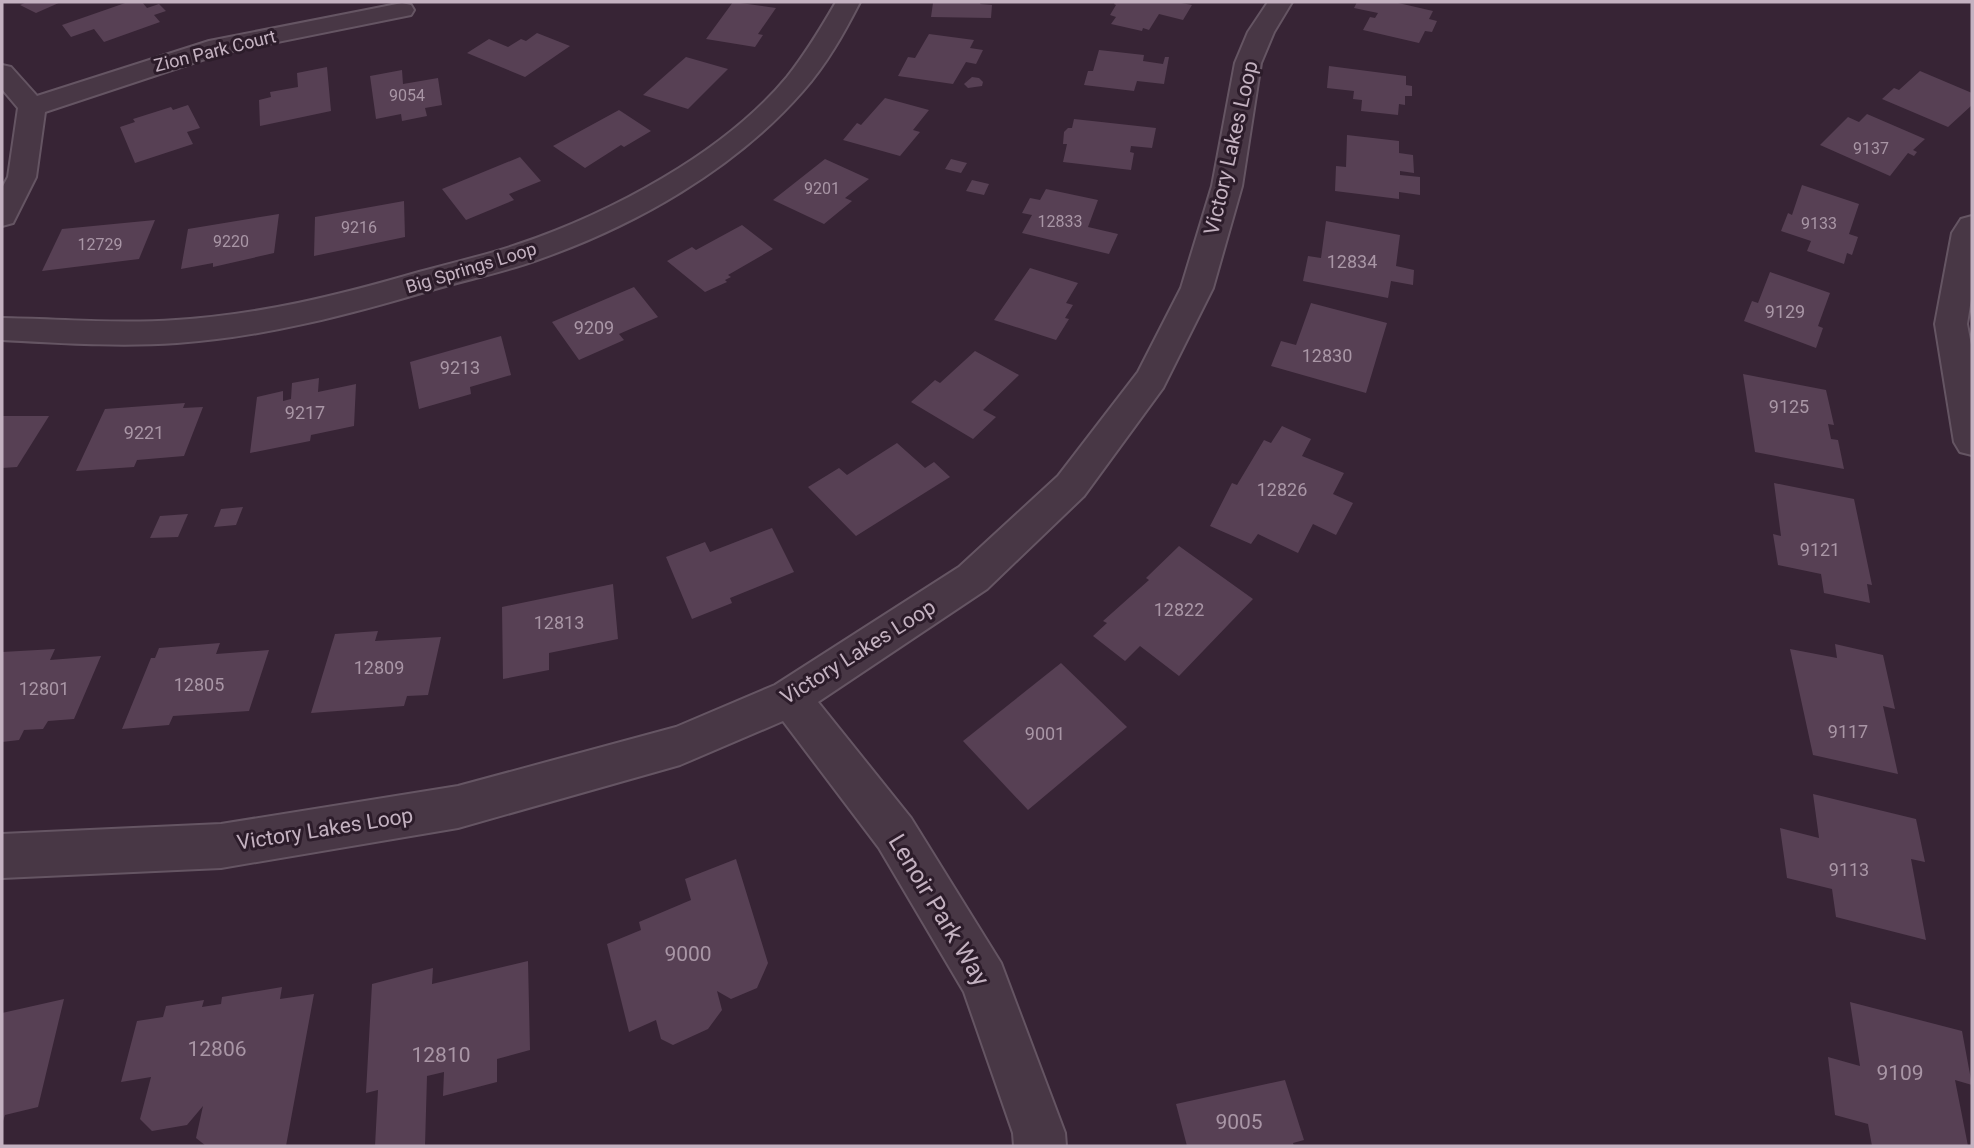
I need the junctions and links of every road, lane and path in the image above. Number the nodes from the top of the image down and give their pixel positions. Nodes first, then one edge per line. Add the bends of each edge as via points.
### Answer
1 (848, 2) edge
2 (1280, 2) edge
3 (402, 10) dead end
4 (2, 73) edge
5 (32, 107) junction
6 (2, 216) edge
7 (1972, 226) edge
8 (2, 329) edge
9 (1972, 442) edge
10 (790, 698) junction
11 (2, 856) edge
12 (1040, 1146) edge

1 - 8 street, Big Springs Loop via 814,62 775,108 639,204 540,248 291,316 176,332
2 - 10 street, Victory Lakes Loop via 1248,63 1227,186 1196,288 1151,379 1071,486 974,578
3 - 5 street, Zion Park Court via 218,46
4 - 5 street
5 - 6 street via 22,177
7 - 9 street via 1951,324
10 - 11 street, Victory Lakes Loop via 680,745 458,807 221,846
10 - 12 street, Lenoir Park Way via 895,833 984,980

